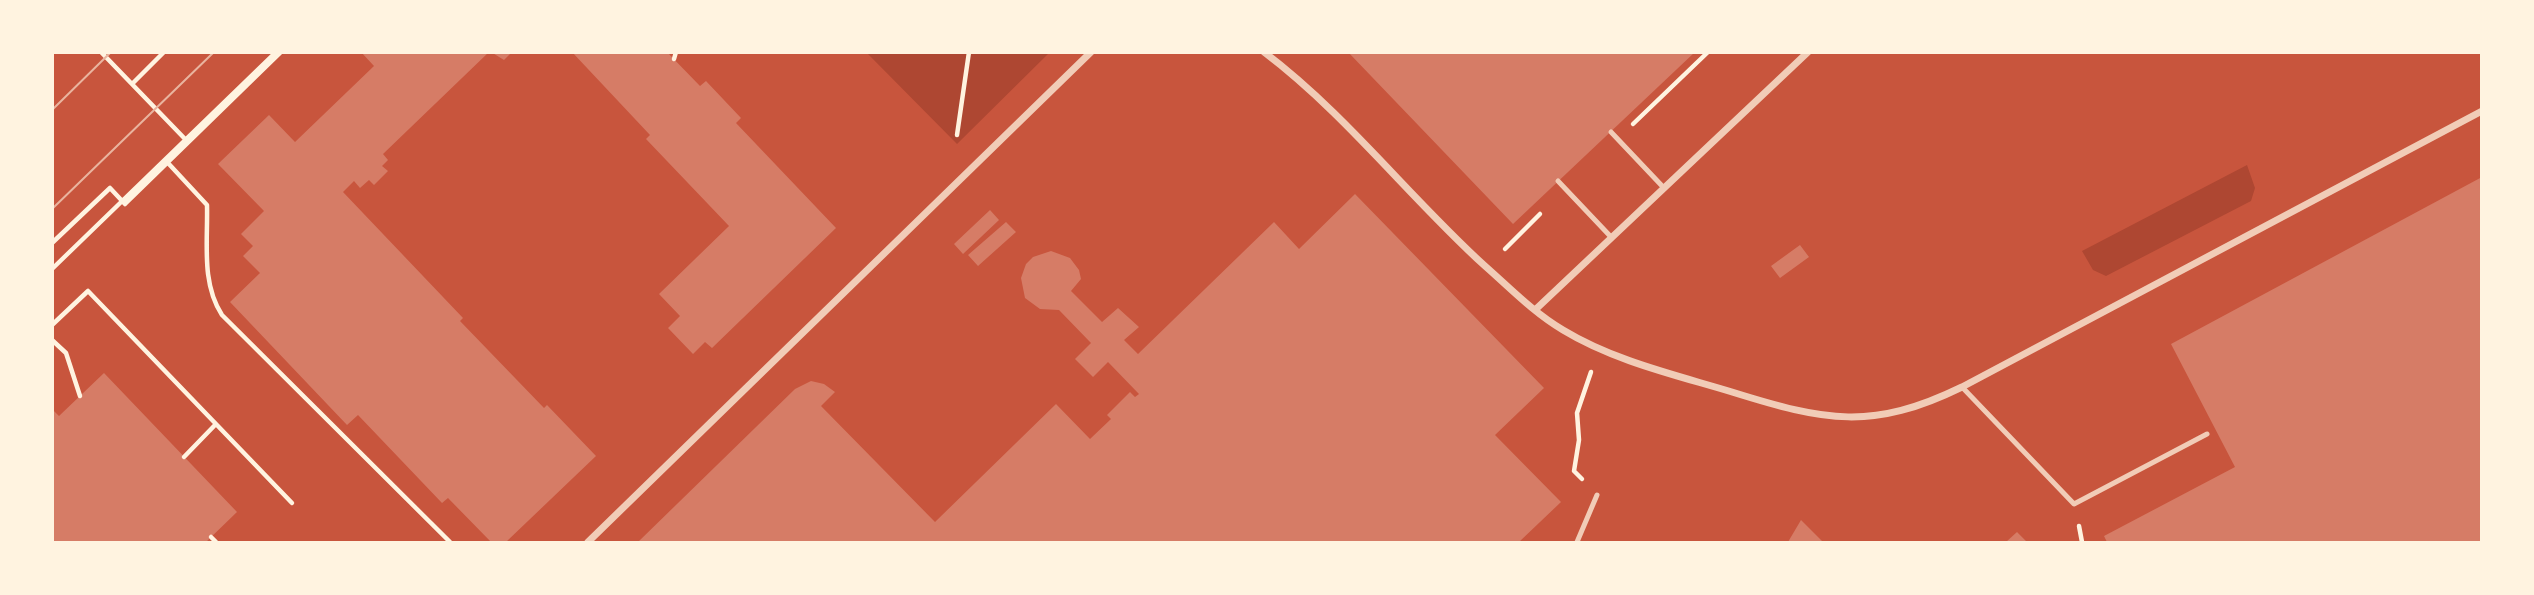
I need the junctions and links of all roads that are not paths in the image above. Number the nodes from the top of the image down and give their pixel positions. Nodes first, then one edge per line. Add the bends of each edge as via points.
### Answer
1 (1091, 52) edge
2 (1264, 52) edge
3 (1808, 52) edge
4 (2482, 111) edge
5 (1611, 132) dead end
6 (1558, 181) dead end
7 (1664, 188) junction
8 (1612, 238) junction
9 (1535, 310) junction
10 (1962, 387) junction
11 (2207, 434) dead end
12 (1597, 495) road end
13 (588, 542) edge
14 (1577, 542) edge

1 - 13 street
2 - 9 street via 1314,93 1476,257
3 - 7 street
4 - 10 street
5 - 7 lane
6 - 8 lane
7 - 8 street
8 - 9 street
9 - 10 street via 1599,348 1776,406 1829,416 1865,419 1891,415 1921,407
10 - 11 lane via 2074,505
12 - 14 lane

